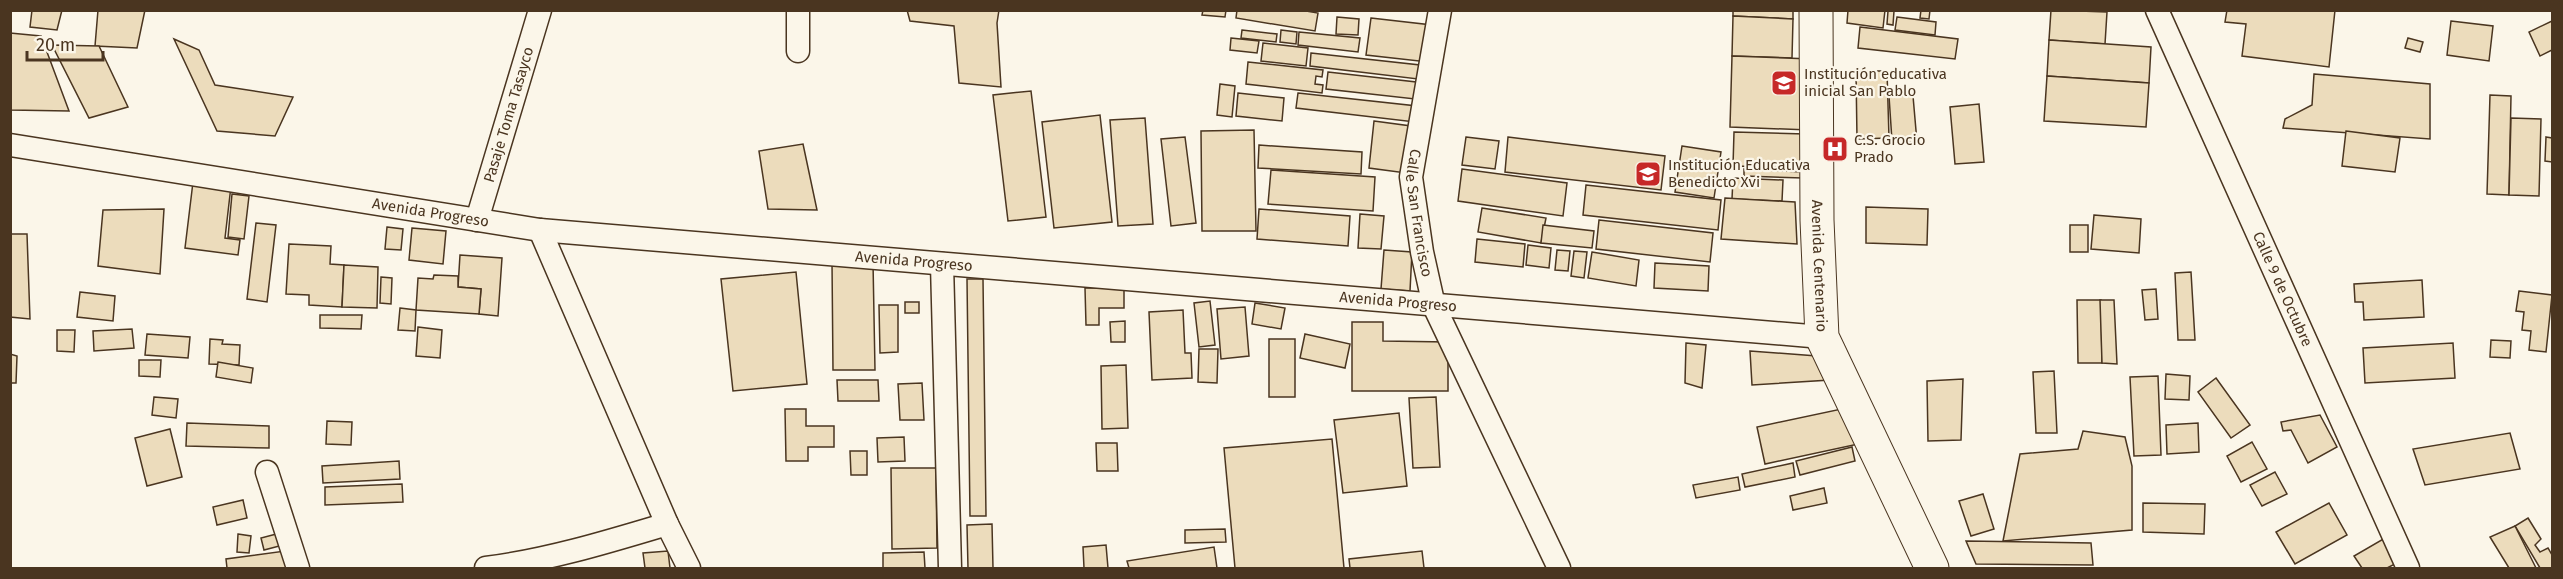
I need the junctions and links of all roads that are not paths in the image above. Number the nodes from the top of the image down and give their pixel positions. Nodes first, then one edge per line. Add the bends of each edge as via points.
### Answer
1 (540, 10) edge
2 (798, 10) edge
3 (1440, 10) edge
4 (1816, 10) edge
5 (2157, 10) edge
6 (798, 51) dead end
7 (10, 146) edge
8 (477, 220) junction
9 (540, 230) junction
10 (942, 264) junction
11 (1434, 306) junction
12 (1822, 337) junction
13 (267, 472) dead end
14 (667, 524) junction
15 (298, 568) edge
16 (486, 568) edge
17 (689, 568) edge
18 (950, 568) edge
19 (1559, 568) edge
20 (1932, 568) edge
21 (2408, 568) edge

1 - 8 street, Pasaje Toma Tasayco
2 - 6 street
3 - 11 street, Calle San Francisco via 1411,177
4 - 12 main road, Avenida Centenario
5 - 21 street, Calle 9 de Octubre
7 - 8 street, Avenida Progreso
8 - 9 street, Avenida Progreso
9 - 10 street, Avenida Progreso
9 - 14 street
10 - 11 street, Avenida Progreso
10 - 18 street
11 - 12 street, Avenida Progreso
11 - 19 street, Calle San Francisco
12 - 20 main road, Avenida Centenario
13 - 15 street
14 - 16 street via 528,563
14 - 17 street

